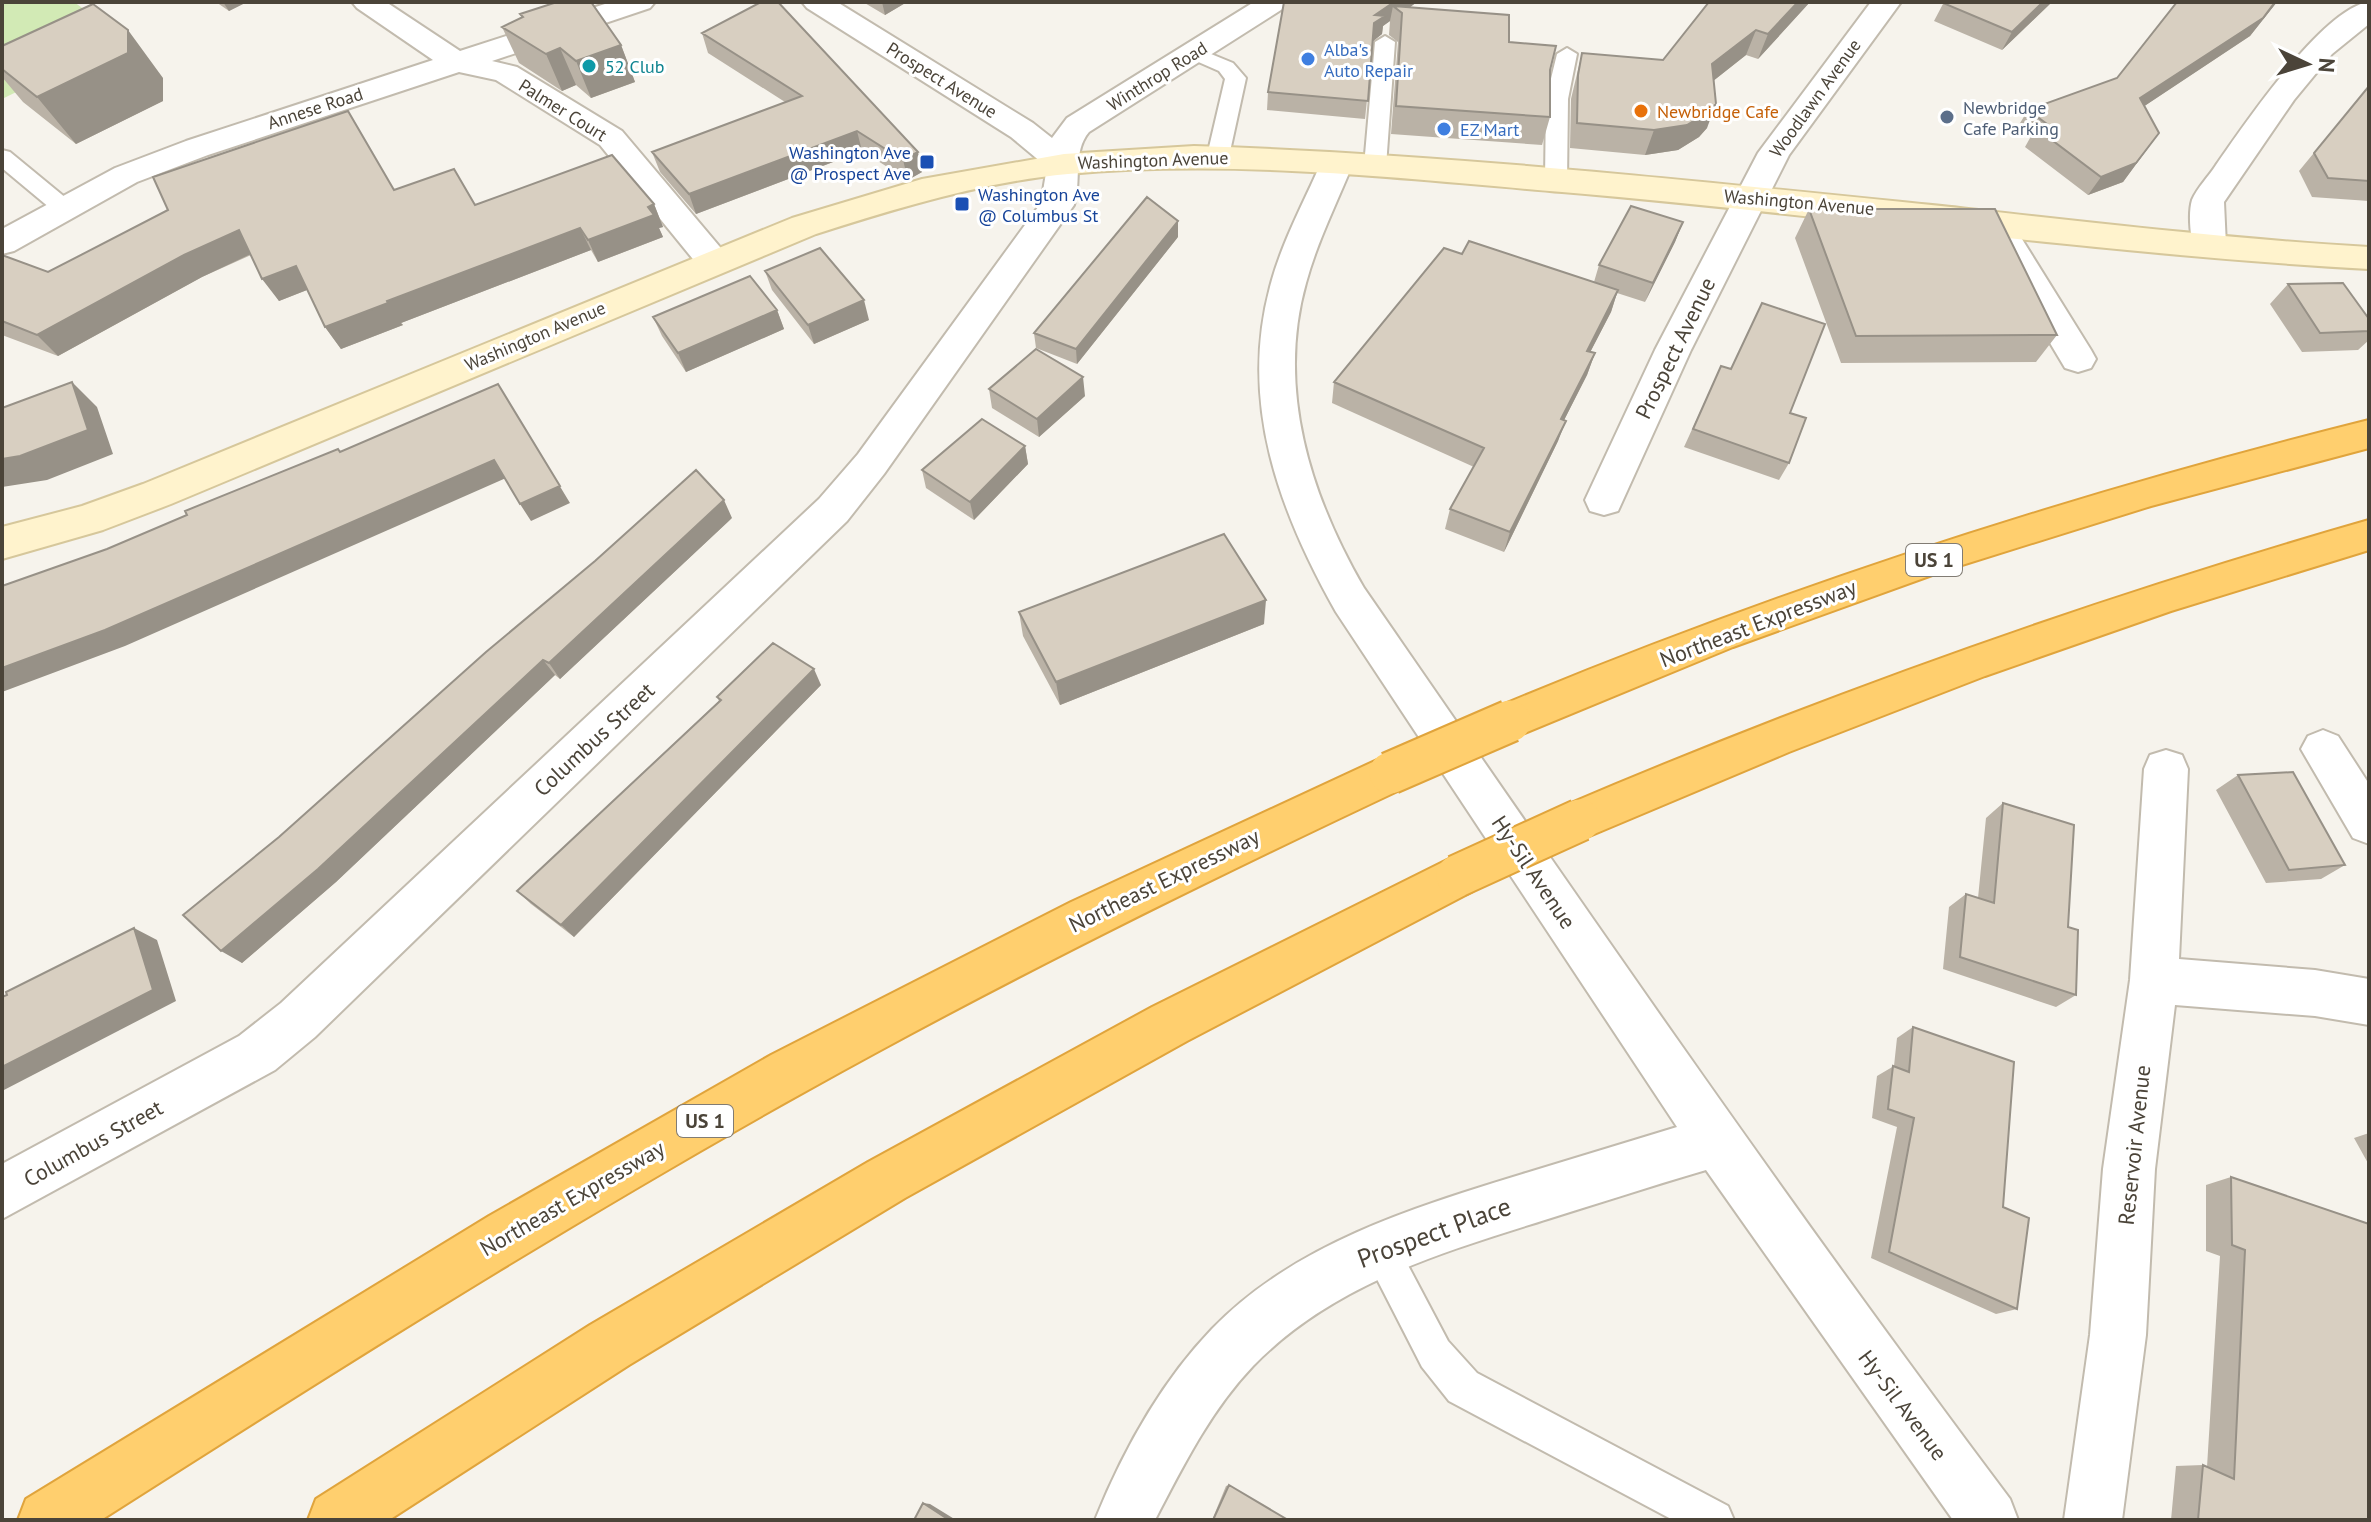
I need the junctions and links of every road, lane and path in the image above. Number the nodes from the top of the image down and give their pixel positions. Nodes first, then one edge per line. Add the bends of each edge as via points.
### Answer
1 (367, 2) edge
2 (640, 2) edge
3 (817, 2) edge
4 (1274, 2) edge
5 (1886, 2) edge
6 (2369, 10) edge
7 (1385, 42) edge
8 (1194, 53) junction
9 (1567, 54) dead end
10 (456, 62) junction
11 (1218, 156) junction
12 (3, 159) edge
13 (1337, 163) junction
14 (1064, 164) junction
15 (1375, 166) junction
16 (1556, 181) junction
17 (1750, 197) junction
18 (64, 208) junction
19 (1995, 222) junction
20 (2, 243) edge
21 (2209, 246) junction
22 (2369, 258) edge
23 (713, 261) junction
24 (2078, 359) dead end
25 (2369, 434) edge
26 (1604, 500) dead end
27 (2369, 535) edge
28 (2, 543) edge
29 (2323, 749) dead end
30 (2166, 769) dead end
31 (2369, 824) edge
32 (2154, 980) junction
33 (2369, 1002) edge
34 (1716, 1141) junction
35 (2, 1193) edge
36 (1379, 1248) junction
37 (47, 1520) edge
38 (337, 1520) edge
39 (1124, 1520) edge
40 (1714, 1520) edge
41 (1989, 1520) edge
42 (2093, 1520) edge

1 - 10 street
2 - 10 street, Annese Road
3 - 14 street, Prospect Avenue via 1022,130
4 - 8 street, Winthrop Road
5 - 17 street, Woodlawn Avenue via 1774,153
6 - 21 street via 2321,48 2244,148 2208,202
7 - 15 lane
8 - 11 lane via 1226,67 1236,78
8 - 14 street, Winthrop Road via 1078,125 1062,149
9 - 16 lane via 1557,99
10 - 18 street, Annese Road via 197,148 126,175
10 - 23 street, Palmer Court via 506,73 611,138
11 - 13 main road, Washington Avenue
11 - 14 main road, Washington Avenue
12 - 18 lane
13 - 15 main road, Washington Avenue
13 - 34 street, Hy-Sil Avenue via 1299,252 1278,326 1276,393 1286,453 1303,505 1350,600
14 - 23 main road, Washington Avenue via 890,198
14 - 35 street, Columbus Street via 1057,205 871,464 808,537 278,1038
15 - 16 main road, Washington Avenue
16 - 17 main road, Washington Avenue
17 - 19 main road, Washington Avenue
17 - 26 street, Prospect Avenue
18 - 20 street, Annese Road
19 - 21 main road, Washington Avenue
19 - 24 street
21 - 22 main road, Washington Avenue
23 - 28 main road, Washington Avenue via 157,494
25 - 37 highway, Northeast Expressway / US 1, bridge via 2162,488 1988,542 1721,637 1510,721 1188,867 788,1074 565,1201
27 - 38 highway, bridge via 1959,665 1801,726 1457,876 1163,1025 874,1185 650,1319
29 - 31 street
30 - 32 street, Reservoir Avenue
32 - 33 street
32 - 42 street, Reservoir Avenue via 2129,1169 2118,1335
34 - 36 street, Prospect Place
34 - 41 street, Hy-Sil Avenue
36 - 39 street, Prospect Place via 1302,1290 1234,1346 1174,1426
36 - 40 lane via 1435,1354 1463,1387

